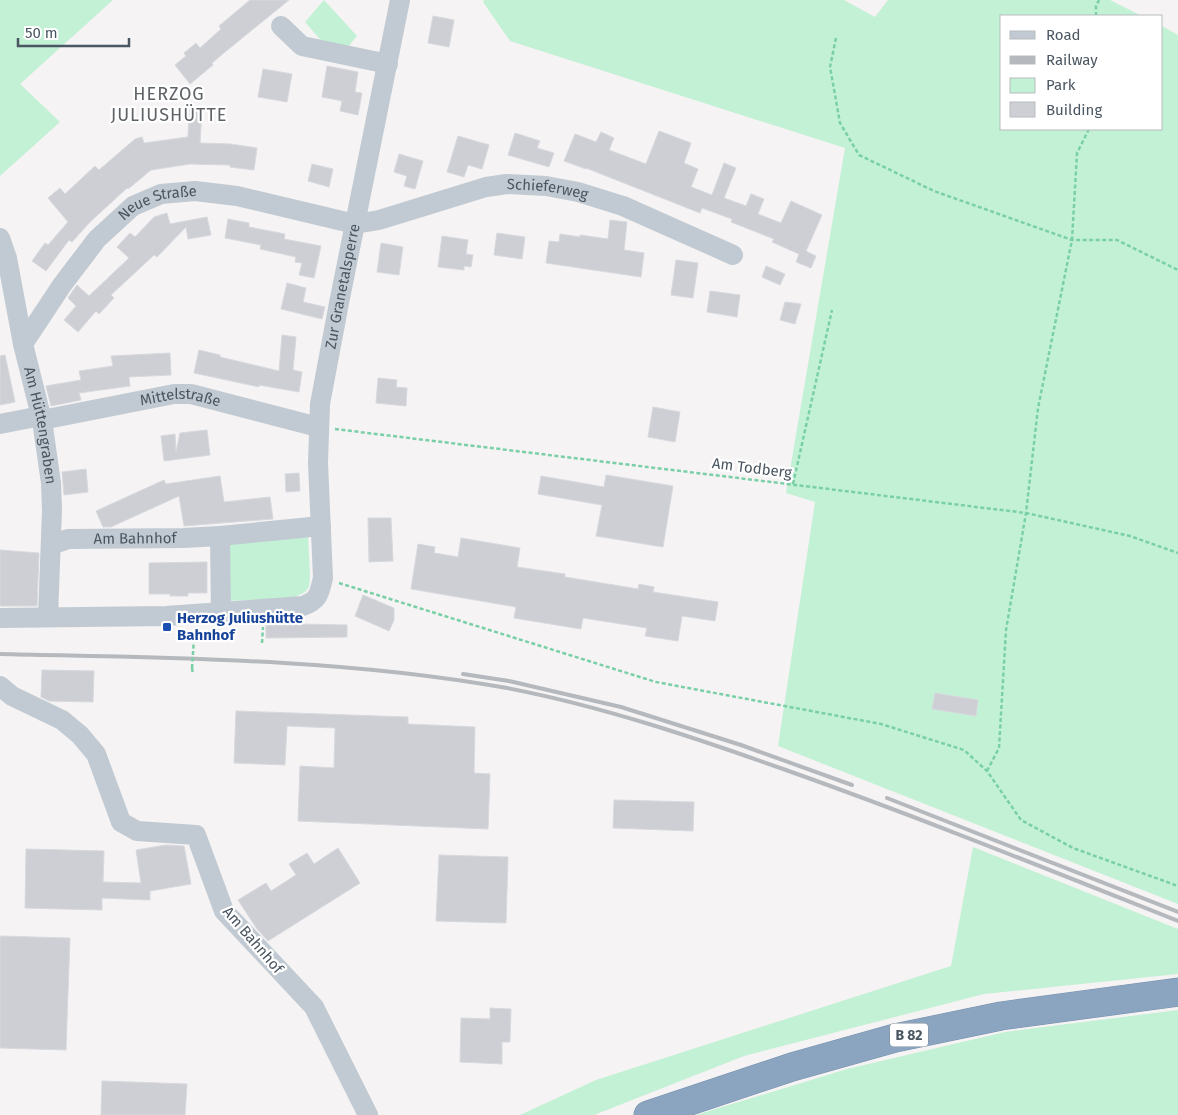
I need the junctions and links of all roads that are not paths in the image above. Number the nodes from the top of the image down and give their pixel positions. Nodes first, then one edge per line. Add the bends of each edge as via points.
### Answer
1 (400, 0) edge
2 (281, 26) dead end
3 (388, 64) junction
4 (355, 224) junction
5 (0, 238) edge
6 (733, 255) dead end
7 (23, 344) junction
8 (42, 418) junction
9 (0, 424) edge
10 (318, 427) junction
11 (321, 526) junction
12 (220, 536) junction
13 (50, 545) junction
14 (221, 612) junction
15 (48, 617) junction
16 (0, 618) edge
17 (0, 686) edge
18 (1178, 992) edge
19 (368, 1115) edge
20 (648, 1115) edge

1 - 3 street, Zur Granetalsperre
2 - 3 street via 302,46
3 - 4 street, Zur Granetalsperre
4 - 6 street, Schieferweg via 379,220 486,187 507,184 546,186 623,206
4 - 7 street, Neue Straße via 237,196 195,190 161,194 133,206 97,239
4 - 10 street, Zur Granetalsperre
5 - 7 street, Am Hüttengraben via 7,258
7 - 8 street, Am Hüttengraben
8 - 9 street, Mittelstraße
8 - 10 street, Mittelstraße via 174,394 191,394
8 - 13 street, Am Hüttengraben via 51,483
10 - 11 street, Zur Granetalsperre
11 - 12 street, Am Bahnhof
11 - 14 street, Zur Granetalsperre via 324,578 319,595 313,602 288,608
12 - 13 street, Am Bahnhof via 68,538
12 - 14 street
13 - 15 street, Am Hüttengraben
14 - 15 street
15 - 16 street
17 - 19 street, Am Bahnhof via 12,696 62,720 80,735 96,754 121,822 137,832 196,835 224,911 314,1007
18 - 20 highway, B 82 via 1001,1016 895,1038 792,1067

